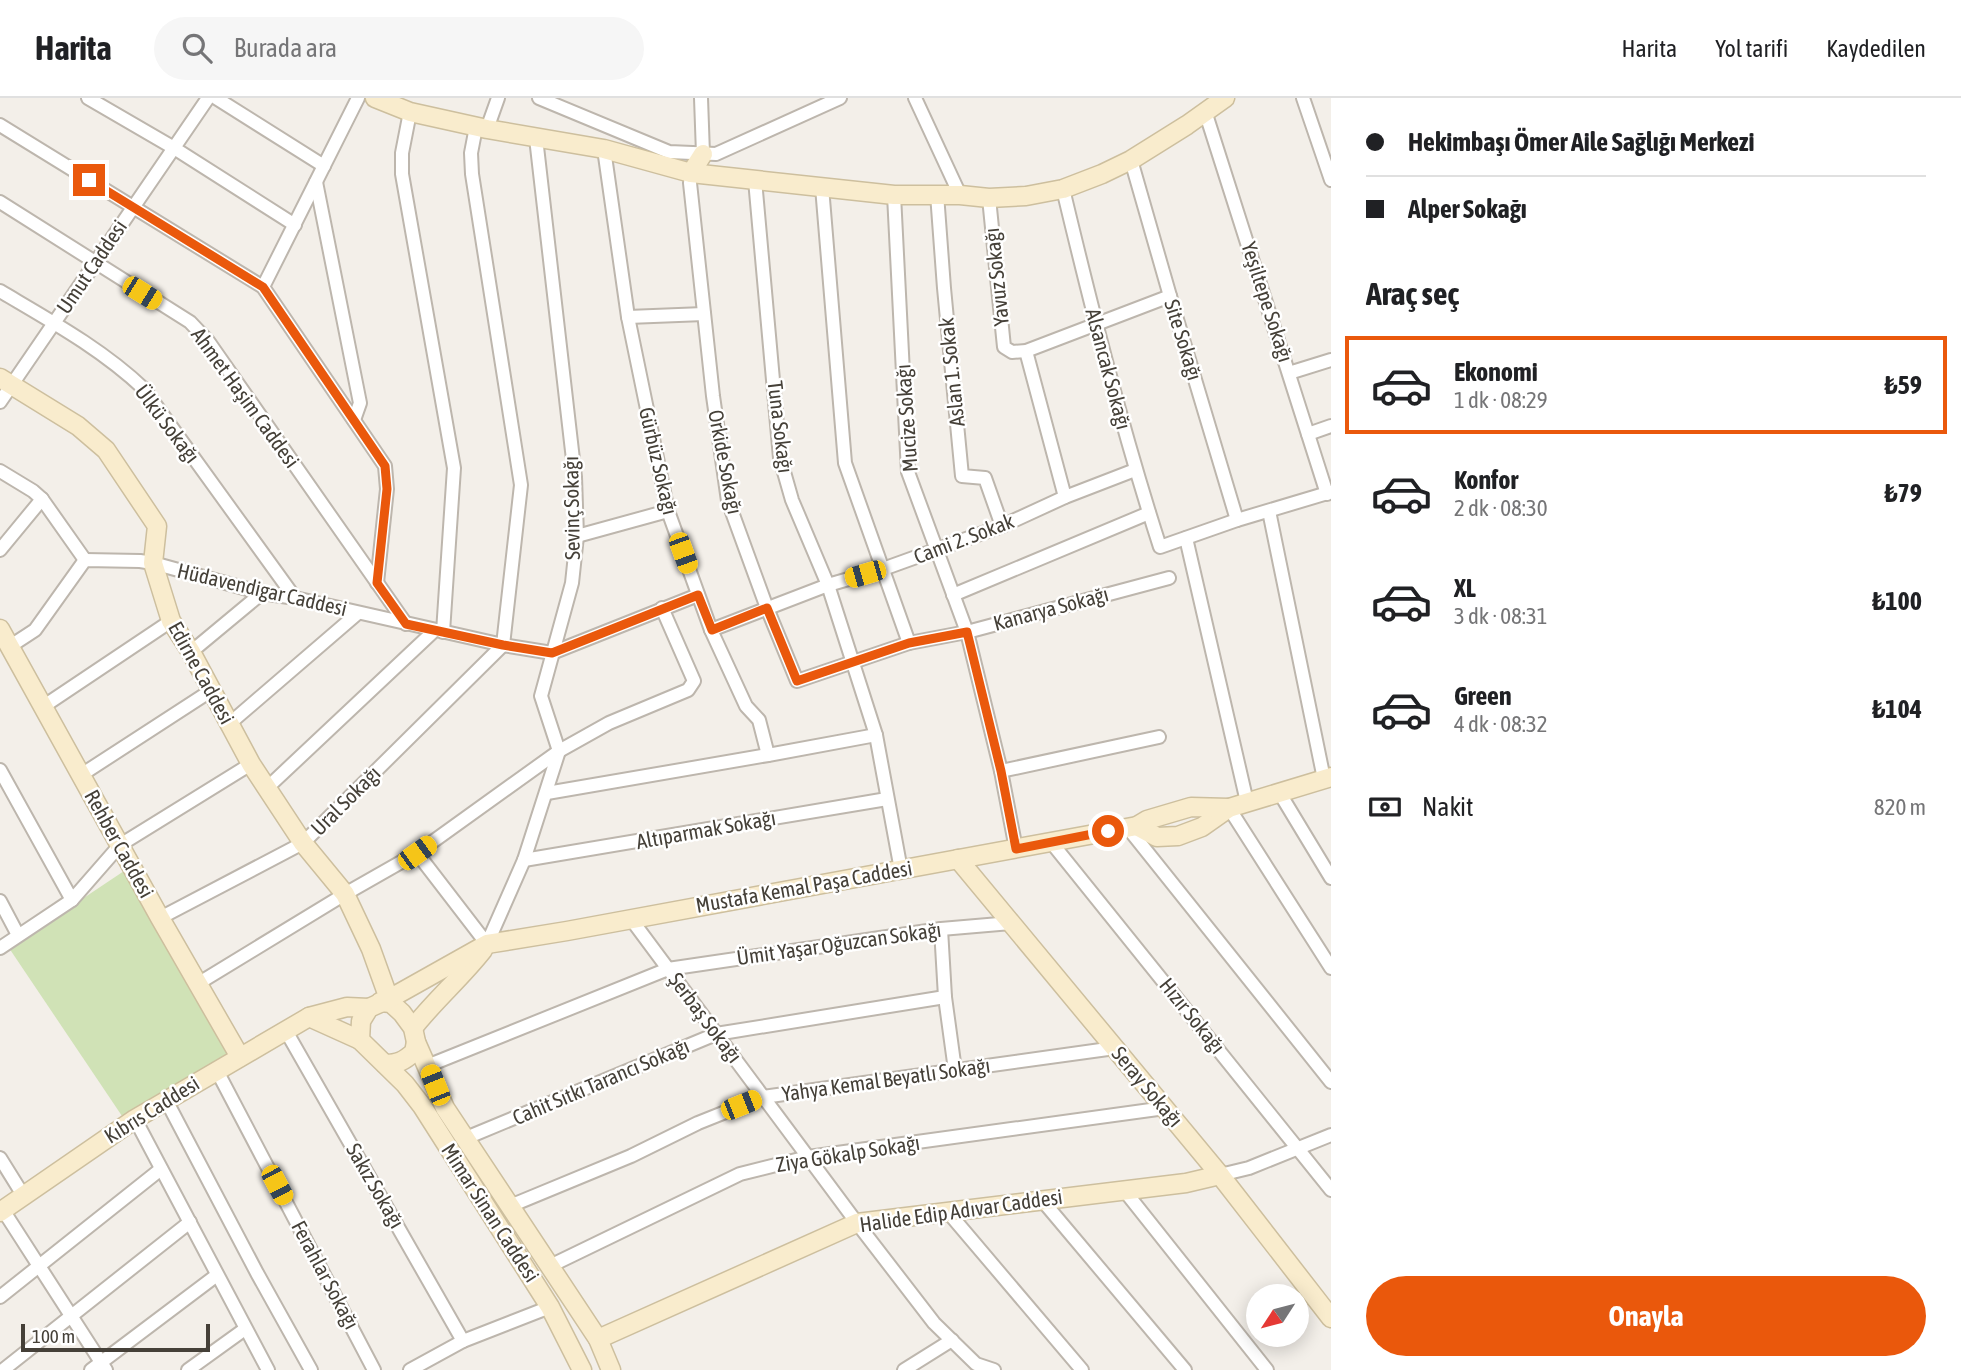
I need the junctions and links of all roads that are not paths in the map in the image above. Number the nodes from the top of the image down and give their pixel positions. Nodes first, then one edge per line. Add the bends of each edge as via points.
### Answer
1 (89, 98) edge
2 (208, 98) edge
3 (216, 98) edge
4 (358, 98) edge
5 (375, 98) edge
6 (498, 98) edge
7 (539, 98) edge
8 (701, 98) edge
9 (840, 98) edge
10 (915, 98) edge
11 (1225, 98) edge
12 (1303, 98) edge
13 (410, 111) junction
14 (1205, 111) junction
15 (0, 125) edge
16 (481, 128) junction
17 (536, 138) junction
18 (174, 148) junction
19 (604, 149) junction
20 (703, 154) junction
21 (1131, 160) junction
22 (324, 166) junction
23 (691, 173) junction
24 (755, 180) junction
25 (1331, 180) edge
26 (316, 181) junction
27 (822, 187) junction
28 (1063, 190) junction
29 (937, 194) junction
30 (894, 195) junction
31 (960, 195) junction
32 (989, 198) junction
33 (0, 202) edge
34 (133, 208) junction
35 (295, 225) junction
36 (95, 263) junction
37 (263, 287) junction
38 (0, 290) edge
39 (1170, 296) junction
40 (704, 314) junction
41 (628, 317) junction
42 (54, 323) junction
43 (1095, 323) junction
44 (1026, 351) junction
45 (1331, 360) edge
46 (1289, 373) junction
47 (6, 381) edge
48 (0, 402) edge
49 (354, 420) junction
50 (1331, 426) edge
51 (1308, 434) junction
52 (1135, 470) junction
53 (0, 471) edge
54 (1329, 493) edge
55 (1065, 498) junction
56 (42, 499) junction
57 (1269, 510) junction
58 (668, 511) junction
59 (1149, 513) junction
60 (1237, 520) junction
61 (1002, 526) junction
62 (577, 536) junction
63 (1186, 538) junction
64 (0, 550) edge
65 (936, 551) junction
66 (85, 560) junction
67 (153, 563) junction
68 (883, 569) junction
69 (1169, 578) dead end
70 (377, 583) junction
71 (828, 585) junction
72 (262, 593) junction
73 (698, 595) junction
74 (953, 595) junction
75 (295, 598) junction
76 (663, 608) junction
77 (767, 608) junction
78 (358, 612) junction
79 (171, 621) junction
80 (406, 624) junction
81 (0, 629) edge
82 (712, 630) junction
83 (439, 631) junction
84 (967, 632) junction
85 (909, 643) junction
86 (503, 645) junction
87 (9, 646) junction
88 (191, 652) junction
89 (552, 653) junction
90 (853, 663) junction
91 (212, 690) junction
92 (44, 706) junction
93 (229, 724) junction
94 (876, 735) junction
95 (1159, 737) dead end
96 (559, 751) junction
97 (768, 755) junction
98 (251, 764) junction
99 (0, 770) edge
100 (1001, 771) junction
101 (81, 775) junction
102 (1328, 778) edge
103 (267, 788) junction
104 (1279, 792) junction
105 (547, 793) junction
106 (887, 799) junction
107 (1247, 802) junction
108 (1229, 808) junction
109 (1132, 827) junction
110 (1051, 842) junction
111 (303, 843) junction
112 (120, 845) junction
113 (1016, 849) junction
114 (417, 853) junction
115 (958, 859) junction
116 (524, 860) junction
117 (901, 870) junction
118 (1331, 878) edge
119 (345, 894) junction
120 (72, 900) junction
121 (0, 901) edge
122 (160, 918) junction
123 (631, 919) junction
124 (1011, 922) junction
125 (942, 929) junction
126 (18, 936) junction
127 (487, 944) junction
128 (0, 948) edge
129 (1331, 968) edge
130 (668, 969) junction
131 (199, 983) junction
132 (946, 997) junction
133 (380, 1003) junction
134 (309, 1017) junction
135 (286, 1031) junction
136 (716, 1034) junction
137 (414, 1035) junction
138 (360, 1040) junction
139 (1115, 1048) junction
140 (240, 1057) junction
141 (385, 1064) junction
142 (1325, 1064) edge
143 (427, 1066) junction
144 (216, 1069) junction
145 (955, 1070) junction
146 (1331, 1082) edge
147 (763, 1097) junction
148 (166, 1100) junction
149 (1165, 1108) junction
150 (135, 1119) junction
151 (1331, 1135) edge
152 (466, 1138) junction
153 (1299, 1148) junction
154 (808, 1157) junction
155 (0, 1158) edge
156 (161, 1169) junction
157 (1220, 1175) junction
158 (1124, 1190) junction
159 (1331, 1190) edge
160 (23, 1195) junction
161 (1042, 1200) junction
162 (510, 1206) junction
163 (1, 1211) edge
164 (947, 1212) junction
165 (190, 1222) junction
166 (857, 1223) junction
167 (39, 1266) junction
168 (550, 1266) junction
169 (217, 1275) junction
170 (0, 1297) edge
171 (550, 1307) junction
172 (71, 1315) junction
173 (1331, 1318) edge
174 (245, 1329) junction
175 (598, 1339) junction
176 (952, 1340) junction
177 (463, 1341) junction
178 (100, 1368) edge
179 (576, 1368) edge
180 (2, 1370) edge
181 (188, 1370) edge
182 (268, 1370) edge
183 (311, 1370) edge
184 (374, 1370) edge
185 (410, 1370) edge
186 (611, 1370) edge
187 (904, 1370) edge
188 (994, 1370) edge
189 (1082, 1370) edge
190 (1185, 1370) edge
191 (1267, 1370) edge

1 - 18 street
2 - 18 street, Umut Caddesi
3 - 22 street
4 - 22 street
5 - 13 main road
6 - 16 street
7 - 20 street via 669,152
8 - 20 street
9 - 20 street via 716,154
10 - 31 street
11 - 14 main road
12 - 25 street
13 - 16 main road
13 - 83 street via 402,174 454,468
14 - 21 main road
14 - 46 street, Yeşiltepe Sokağı
15 - 34 street
16 - 17 main road
16 - 86 street via 471,153 472,174 521,485
17 - 19 main road
17 - 62 street, Sevinç Sokağı via 575,477
18 - 34 street, Umut Caddesi
18 - 35 street
19 - 23 main road
19 - 41 street, Gürbüz Sokağı
20 - 23 main road
21 - 28 main road
21 - 39 street, Site Sokağı
22 - 26 street
23 - 24 main road
23 - 40 street, Orkide Sokağı
24 - 27 main road
24 - 71 street, Tuna Sokağı via 780,458 792,500
26 - 35 street
26 - 49 street via 360,403
27 - 30 main road
27 - 68 street via 845,463
28 - 32 main road
28 - 43 street, Alsancak Sokağı
29 - 30 main road
29 - 31 main road
29 - 61 street, Aslan 1. Sokak via 962,476 985,478
30 - 65 street, Mucize Sokağı via 908,472
31 - 32 main road
32 - 44 street, Yavuz Sokağı via 1004,347
33 - 36 street, Ahmet Haşim Caddesi
34 - 36 street, Umut Caddesi
34 - 37 street
35 - 37 street
36 - 42 street, Umut Caddesi
36 - 70 street, Ahmet Haşim Caddesi via 190,322 208,341
37 - 49 street
38 - 42 street, Ülkü Sokağı
39 - 43 street, Yavuz Sokağı
39 - 60 street, Site Sokağı
40 - 41 street
40 - 77 street, Orkide Sokağı via 728,501
41 - 58 street, Gürbüz Sokağı
42 - 47 street, Umut Caddesi
42 - 75 street, Ülkü Sokağı via 144,389
43 - 44 street, Yavuz Sokağı
43 - 52 street, Alsancak Sokağı
44 - 55 street
45 - 46 street
46 - 51 street, Yeşiltepe Sokağı
47 - 48 street, Umut Caddesi
47 - 67 main road, Edirne Caddesi via 78,426 106,450 157,526
49 - 70 street via 385,466 387,489
50 - 51 street
51 - 54 street, Yeşiltepe Sokağı
52 - 55 street, Cami 2. Sokak
52 - 59 street, Alsancak Sokağı
53 - 56 street
54 - 57 street
55 - 61 street, Cami 2. Sokak
56 - 64 street
56 - 66 street
57 - 60 street
57 - 102 street
58 - 62 street
58 - 73 street, Gürbüz Sokağı
59 - 63 street, Alsancak Sokağı via 1160,547
59 - 74 street
60 - 63 street
61 - 65 street, Cami 2. Sokak
62 - 89 street, Sevinç Sokağı via 572,583
63 - 107 street
65 - 68 street, Cami 2. Sokak
65 - 74 street, Mucize Sokağı
66 - 67 street, Hüdavendigar Caddesi
66 - 87 street via 35,630
67 - 72 street, Hüdavendigar Caddesi
67 - 79 main road, Edirne Caddesi
68 - 71 street, Cami 2. Sokak
68 - 85 street
69 - 84 street, Kanarya Sokağı
70 - 80 street, Ahmet Haşim Caddesi
71 - 77 street, Cami 2. Sokak
71 - 90 street, Tuna Sokağı
72 - 75 street, Hüdavendigar Caddesi
72 - 88 street
73 - 76 street
73 - 82 street, Gürbüz Sokağı
74 - 84 street, Mucize Sokağı
75 - 78 street, Hüdavendigar Caddesi
76 - 89 street
76 - 96 street via 694,681 688,690 609,723
77 - 82 street, Cami 2. Sokak
77 - 90 street, Orkide Sokağı via 797,681
78 - 80 street, Hüdavendigar Caddesi
78 - 93 street
79 - 88 main road, Edirne Caddesi
79 - 92 street
80 - 83 street, Hüdavendigar Caddesi
81 - 87 main road, Rehber Caddesi
82 - 97 street, Gürbüz Sokağı via 746,706 759,720
83 - 86 street, Hüdavendigar Caddesi
83 - 103 street
84 - 85 street, Kanarya Sokağı
84 - 100 street, Mucize Sokağı
85 - 90 street, Kanarya Sokağı
86 - 89 street, Hüdavendigar Caddesi
86 - 111 street, Ural Sokağı
87 - 92 main road, Rehber Caddesi
88 - 91 main road, Edirne Caddesi
89 - 96 street, Sevinç Sokağı via 541,695
90 - 94 street, Tuna Sokağı
91 - 93 main road, Edirne Caddesi
91 - 101 street
92 - 101 main road, Rehber Caddesi
93 - 98 main road, Edirne Caddesi
94 - 97 street
94 - 106 street, Tuna Sokağı
95 - 100 street
96 - 105 street
96 - 114 street
97 - 105 street
98 - 103 main road, Edirne Caddesi
98 - 112 street
99 - 120 street
100 - 113 street, Mucize Sokağı
101 - 112 main road, Rehber Caddesi
102 - 104 main road
103 - 111 main road, Edirne Caddesi
104 - 107 main road
104 - 118 street
105 - 116 street
106 - 116 street, Altıparmak Sokağı
106 - 117 street, Tuna Sokağı
107 - 108 main road
108 - 109 main road, Mustafa Kemal Paşa Caddesi via 1192,807
108 - 109 main road via 1202,827 1178,836 1157,837
108 - 129 street
109 - 110 main road, Mustafa Kemal Paşa Caddesi
109 - 142 street
110 - 113 main road, Mustafa Kemal Paşa Caddesi
110 - 153 street, Hızır Sokağı
111 - 119 main road, Edirne Caddesi
111 - 122 street, Ural Sokağı
112 - 120 street
112 - 122 main road, Rehber Caddesi
113 - 115 main road, Mustafa Kemal Paşa Caddesi
114 - 119 street
114 - 127 street
115 - 117 main road, Mustafa Kemal Paşa Caddesi
115 - 124 main road, Seray Sokağı
116 - 127 street
117 - 123 main road, Mustafa Kemal Paşa Caddesi
119 - 131 street
119 - 133 main road, Edirne Caddesi via 371,949
120 - 126 street
121 - 126 street
122 - 131 main road, Rehber Caddesi
123 - 127 main road, Mustafa Kemal Paşa Caddesi
123 - 130 street, Şerbaş Sokağı
124 - 125 street, Ümit Yaşar Oğuzcan Sokağı
124 - 139 main road, Seray Sokağı
125 - 130 street, Ümit Yaşar Oğuzcan Sokağı
125 - 132 street
126 - 128 street
127 - 133 main road, Mustafa Kemal Paşa Caddesi
127 - 137 main road via 428,1009
130 - 136 street, Şerbaş Sokağı
130 - 143 street, Ümit Yaşar Oğuzcan Sokağı
131 - 140 main road, Rehber Caddesi
132 - 136 street, Cahit Sıtkı Tarancı Sokağı
132 - 145 street
133 - 134 main road, Kıbrıs Caddesi
133 - 137 main road via 391,1003 402,1013
133 - 138 main road via 361,1021
134 - 135 main road, Kıbrıs Caddesi
134 - 138 main road
135 - 140 main road, Kıbrıs Caddesi
135 - 177 street, Sakız Sokağı
136 - 147 street, Şerbaş Sokağı
136 - 152 street, Cahit Sıtkı Tarancı Sokağı
137 - 141 main road via 414,1052 403,1062
137 - 143 main road, Mimar Sinan Caddesi
138 - 141 main road
139 - 145 street, Yahya Kemal Beyatlı Sokağı
139 - 149 main road, Seray Sokağı
140 - 144 main road, Kıbrıs Caddesi
141 - 171 main road, Mimar Sinan Caddesi via 422,1106
142 - 146 street
143 - 152 main road, Mimar Sinan Caddesi via 445,1108
144 - 148 main road, Kıbrıs Caddesi
144 - 184 street, Ferahlar Sokağı
145 - 147 street, Yahya Kemal Beyatlı Sokağı
147 - 154 street, Şerbaş Sokağı
147 - 162 street, Yahya Kemal Beyatlı Sokağı
148 - 150 main road, Kıbrıs Caddesi
148 - 183 street
149 - 154 street, Ziya Gökalp Sokağı
149 - 157 main road, Seray Sokağı
150 - 156 street
150 - 160 main road, Kıbrıs Caddesi
151 - 153 street
152 - 162 main road, Mimar Sinan Caddesi
153 - 157 street
153 - 159 street, Hızır Sokağı
154 - 166 street, Şerbaş Sokağı
154 - 168 street, Ziya Gökalp Sokağı via 740,1174
155 - 160 street
156 - 165 street
156 - 167 street
157 - 158 main road, Halide Edip Adıvar Caddesi
157 - 173 main road, Seray Sokağı
158 - 161 main road, Halide Edip Adıvar Caddesi
158 - 191 street
160 - 163 main road, Kıbrıs Caddesi
161 - 164 main road, Halide Edip Adıvar Caddesi
161 - 190 street
162 - 168 main road, Mimar Sinan Caddesi
163 - 167 street
164 - 166 main road, Halide Edip Adıvar Caddesi
164 - 189 street
165 - 169 street
165 - 172 street
166 - 175 main road, Halide Edip Adıvar Caddesi
166 - 176 street, Şerbaş Sokağı
167 - 170 street
167 - 172 street
168 - 175 main road, Mimar Sinan Caddesi
169 - 174 street
169 - 178 street
171 - 177 street
171 - 179 main road, Mimar Sinan Caddesi
172 - 178 street
172 - 180 street
174 - 181 street
174 - 182 street
175 - 186 main road, Mimar Sinan Caddesi
176 - 187 street
176 - 188 street, Şerbaş Sokağı via 976,1364
177 - 185 street

